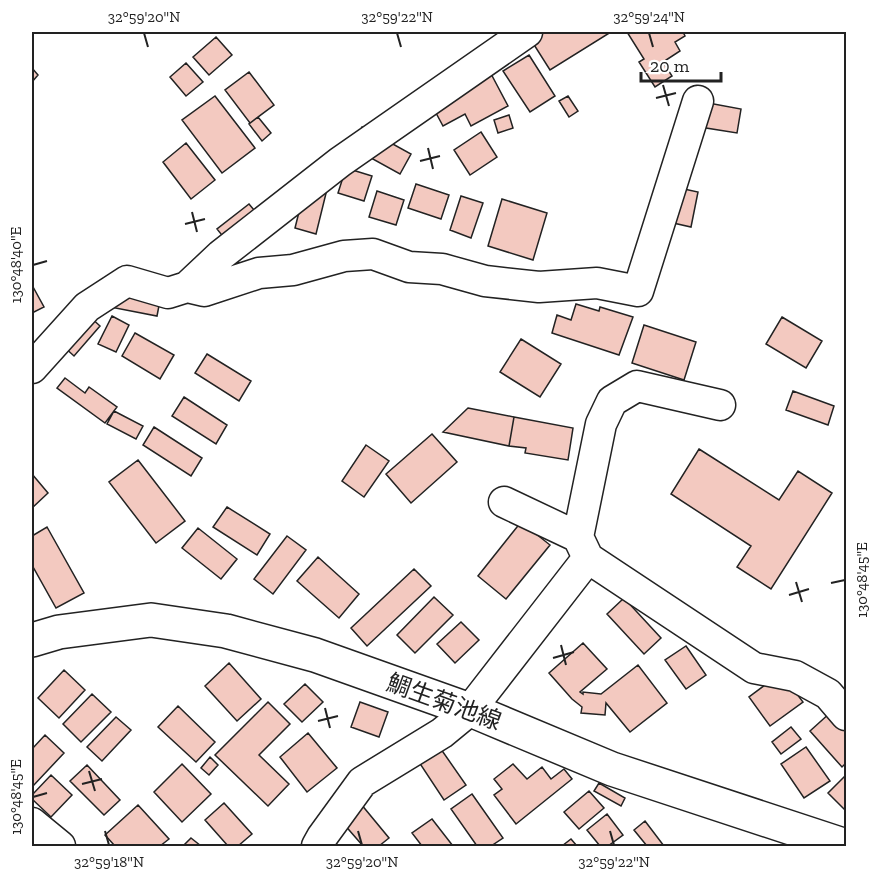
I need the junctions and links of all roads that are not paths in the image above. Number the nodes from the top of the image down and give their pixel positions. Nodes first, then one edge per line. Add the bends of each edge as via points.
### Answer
1 (527, 32) edge
2 (698, 101) dead end
3 (187, 287) junction
4 (32, 368) edge
5 (720, 405) dead end
6 (504, 502) dead end
7 (583, 547) junction
8 (32, 640) edge
9 (470, 710) junction
10 (846, 715) edge
11 (32, 823) edge
12 (60, 846) edge
13 (317, 846) edge
14 (846, 846) edge

1 - 3 street via 340,162 221,255
2 - 3 street via 638,291 597,283 539,287 485,281 442,269 409,267 373,254 259,273 204,291
3 - 4 street via 168,293 127,281 87,307
5 - 7 street via 637,386 612,401 601,424
6 - 7 street
7 - 9 street
7 - 10 street via 754,668 795,676 828,694
8 - 9 main road, 鯛生菊池線 via 59,632 151,620 226,631 315,655
9 - 13 street via 362,782
9 - 14 main road, 鯛生菊池線 via 612,769
11 - 12 street

